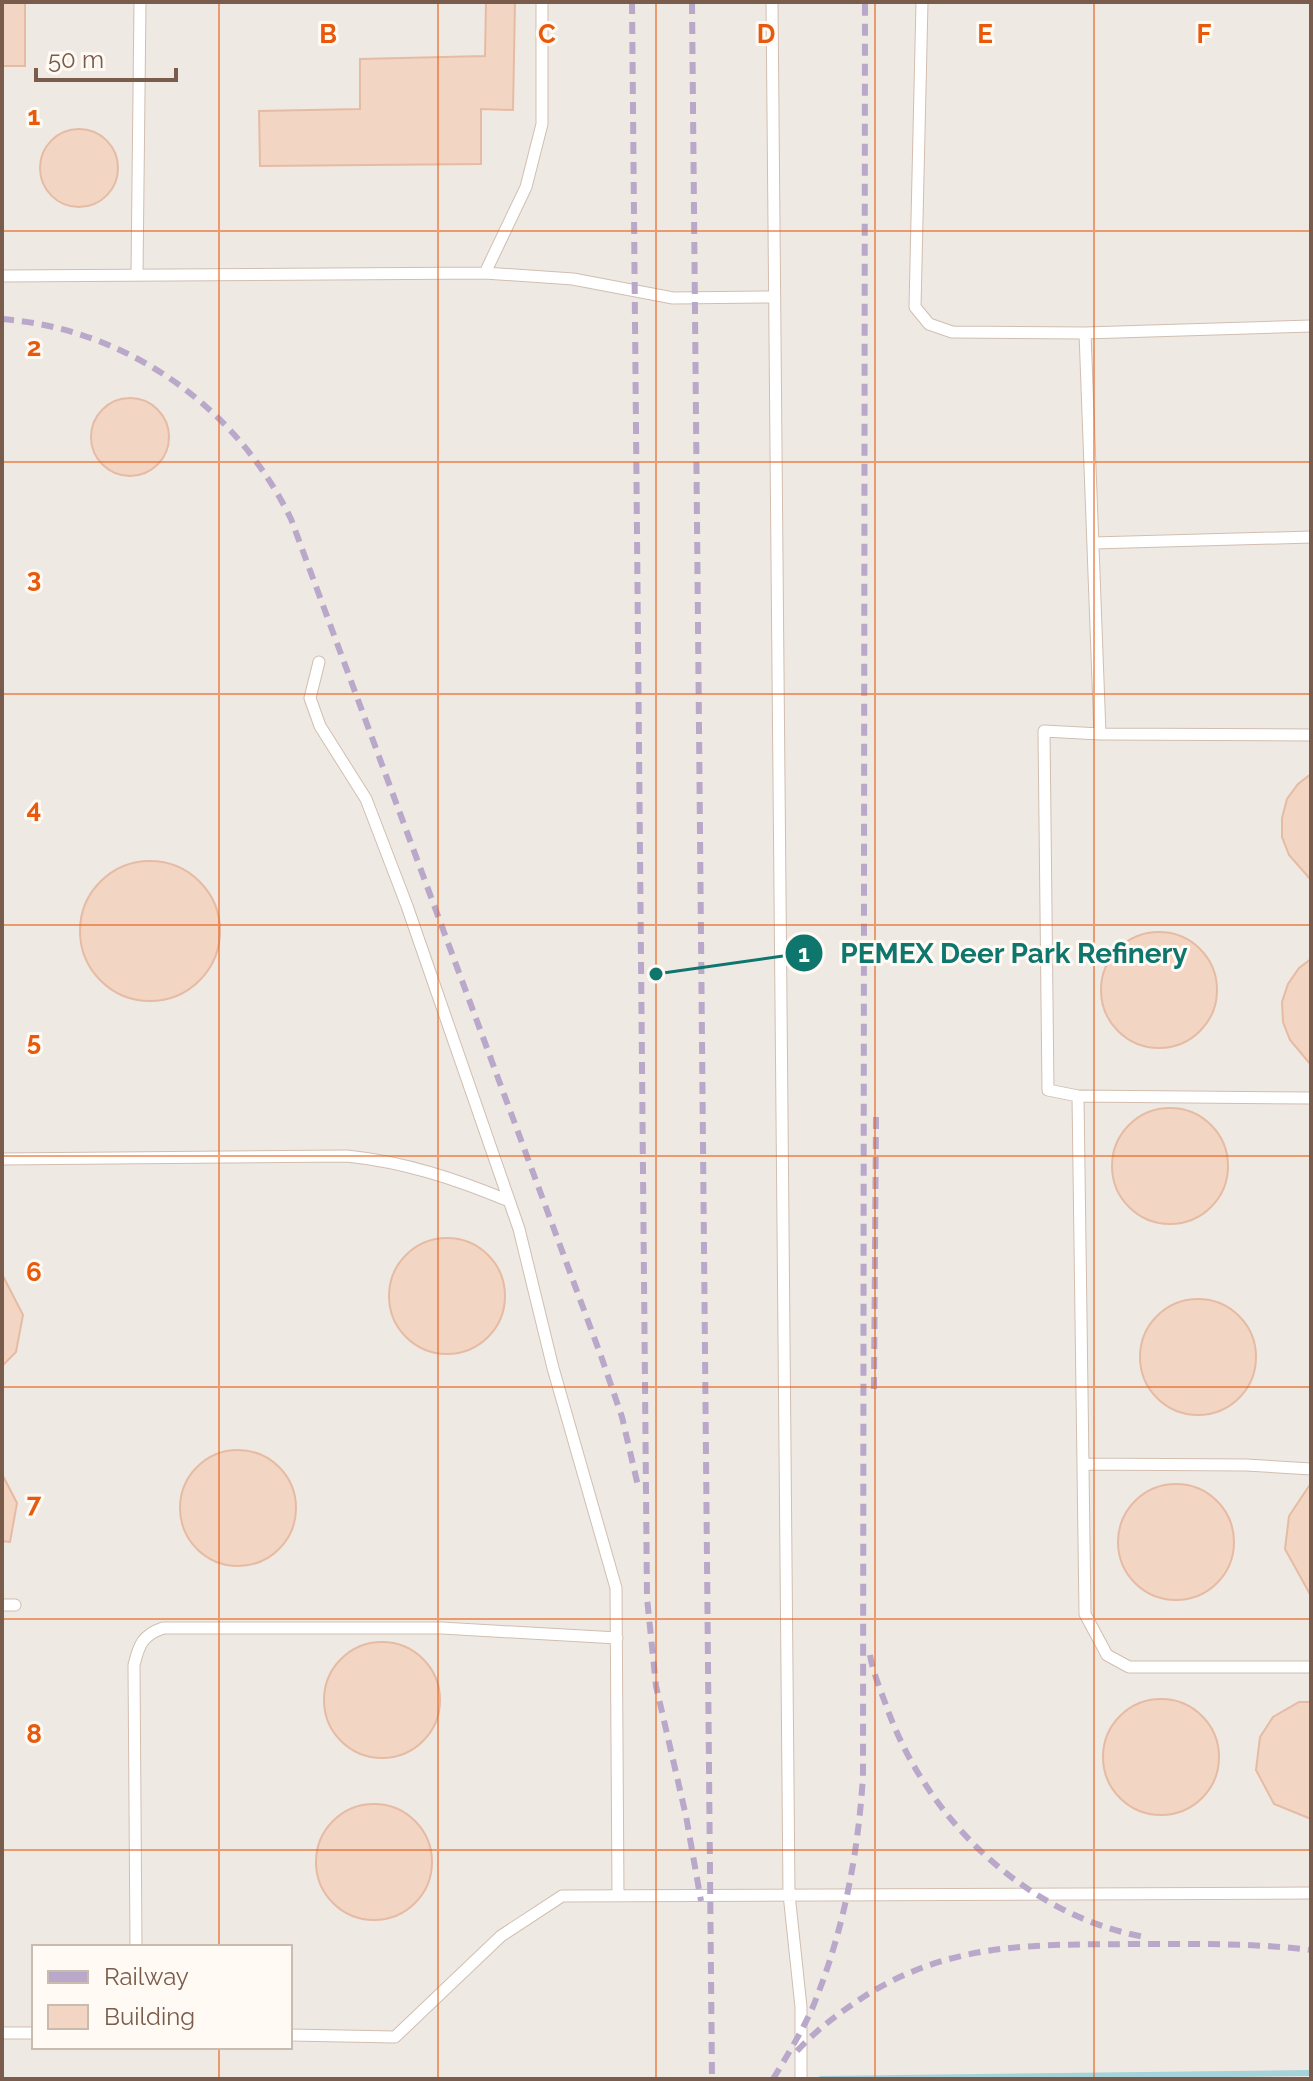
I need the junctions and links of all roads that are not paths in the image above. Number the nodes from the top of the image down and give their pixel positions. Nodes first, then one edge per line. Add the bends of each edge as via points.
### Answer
1 (140, 2) edge
2 (542, 2) edge
3 (772, 2) edge
4 (922, 2) edge
5 (485, 273) junction
6 (137, 275) junction
7 (2, 276) edge
8 (774, 297) junction
9 (1311, 326) edge
10 (1085, 333) junction
11 (1311, 537) edge
12 (1093, 543) junction
13 (319, 662) dead end
14 (1100, 734) junction
15 (1311, 735) edge
16 (1078, 1096) junction
17 (1311, 1098) edge
18 (2, 1159) edge
19 (509, 1201) junction
20 (1083, 1464) junction
21 (1311, 1469) edge
22 (617, 1638) junction
23 (1311, 1667) edge
24 (1311, 1893) edge
25 (789, 1894) junction
26 (618, 1895) junction
27 (136, 1945) edge
28 (2, 2033) edge
29 (32, 2033) edge
30 (292, 2035) edge
31 (801, 2079) edge

1 - 6 lane
2 - 5 lane via 542,124 526,187
3 - 8 lane
4 - 10 lane via 915,307 929,324 952,332
5 - 6 lane
5 - 8 lane via 573,279 673,298
6 - 7 lane
8 - 25 lane
9 - 10 lane
10 - 12 lane
11 - 12 lane
12 - 14 lane
13 - 19 lane via 310,698 320,726 366,799
14 - 15 lane
14 - 16 lane via 1044,731 1048,1090
16 - 17 lane
16 - 20 lane
18 - 19 lane via 347,1156 433,1172
19 - 22 lane via 616,1588
20 - 21 lane
20 - 23 lane via 1085,1614 1107,1655 1129,1667
22 - 26 lane
22 - 27 lane via 442,1628 152,1632 139,1643 134,1665
24 - 25 lane
25 - 26 lane
25 - 31 lane via 801,2007
26 - 30 lane via 562,1896 501,1936 395,2037
28 - 29 lane

